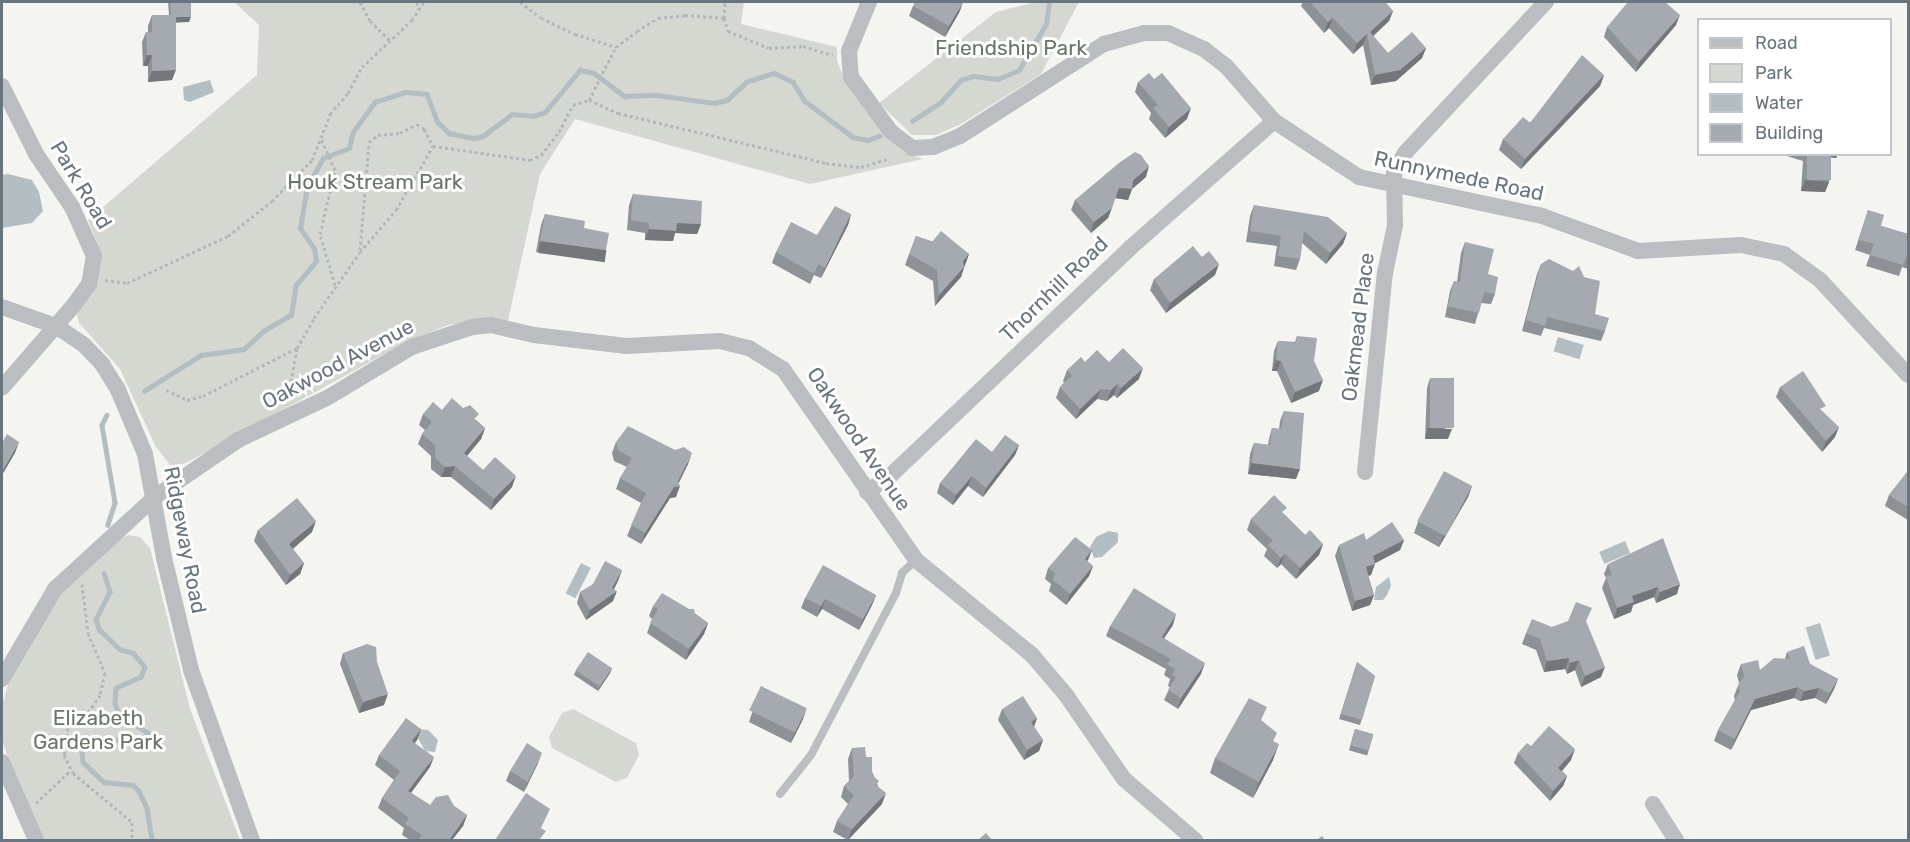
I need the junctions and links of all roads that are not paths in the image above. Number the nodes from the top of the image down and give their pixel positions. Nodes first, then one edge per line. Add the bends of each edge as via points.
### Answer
1 (869, 2) edge
2 (1546, 2) edge
3 (2, 86) edge
4 (1274, 121) junction
5 (1392, 187) junction
6 (2, 307) edge
7 (56, 326) junction
8 (1907, 370) edge
9 (2, 388) edge
10 (1365, 472) dead end
11 (867, 492) junction
12 (155, 497) junction
13 (916, 560) junction
14 (2, 679) edge
15 (2, 762) edge
16 (780, 794) dead end
17 (1653, 804) dead end
18 (36, 840) edge
19 (252, 840) edge
20 (1196, 840) edge
21 (1676, 840) edge

1 - 4 street, Runnymede Road via 848,56 850,77 891,132 912,147 933,147 960,136 1088,52 1144,33 1168,33 1204,49 1226,66
2 - 5 street via 1405,153 1394,173
3 - 7 street, Park Road via 36,154 90,243 93,272 89,284
4 - 5 street, Runnymede Road via 1349,173
4 - 11 street, Thornhill Road via 1130,248 891,475
5 - 8 street, Runnymede Road via 1542,216 1638,251 1741,245 1784,254 1820,280
5 - 10 street, Oakmead Place via 1395,225 1385,273
6 - 7 street, Ridgeway Road
7 - 9 street
7 - 12 street, Ridgeway Road via 84,344 118,390 145,454
11 - 12 street, Oakwood Avenue via 783,369 749,348 720,341 626,346 534,335 507,326 472,327 412,347 222,450
11 - 13 street, Oakwood Avenue
12 - 14 street, Oakwood Avenue via 77,565 31,623
12 - 19 street, Ridgeway Road via 164,558 191,670
13 - 16 lane via 902,573 896,592 811,755
13 - 20 street, Oakwood Avenue via 1032,655 1066,695 1124,779
15 - 18 street
17 - 21 street

